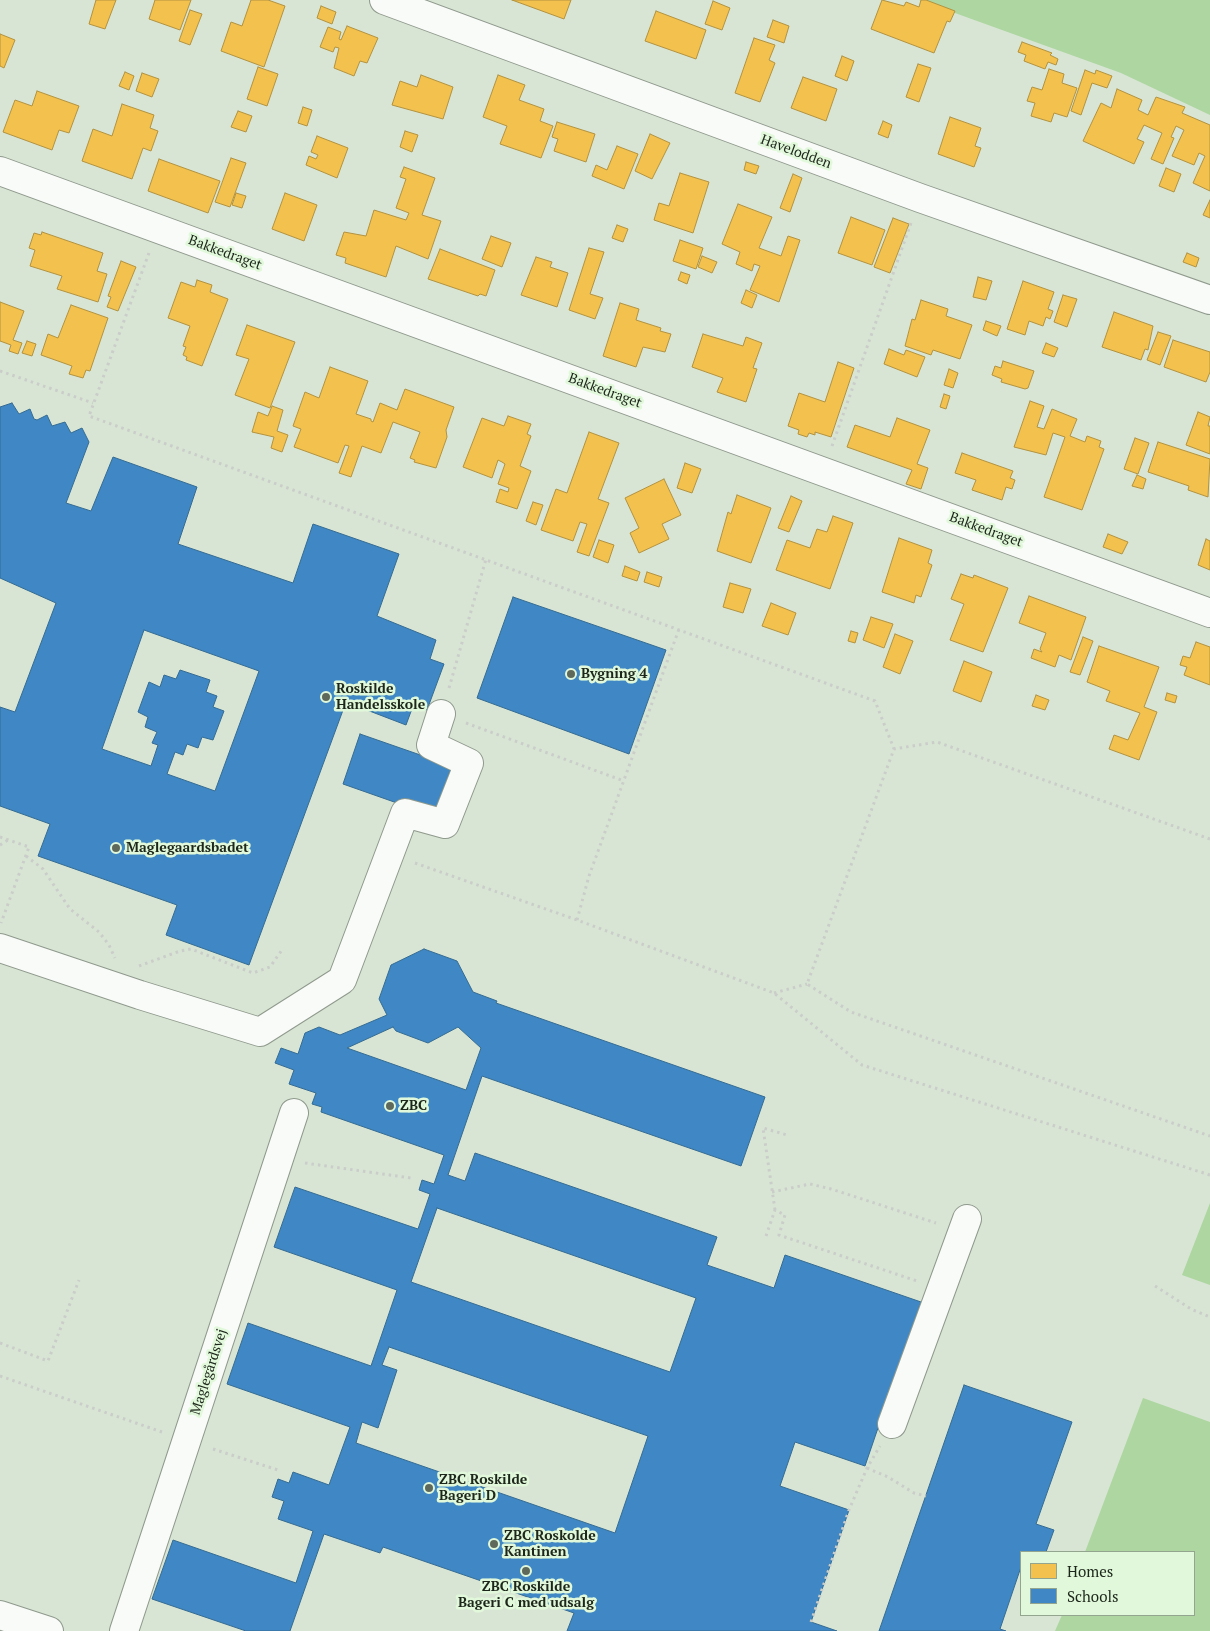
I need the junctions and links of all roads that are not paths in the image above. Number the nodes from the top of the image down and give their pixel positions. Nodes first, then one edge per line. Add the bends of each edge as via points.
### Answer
1 (384, 0) edge
2 (0, 171) edge
3 (1210, 300) edge
4 (1210, 613) edge
5 (441, 714) road end
6 (0, 948) edge
7 (294, 1113) dead end
8 (965, 1226) road end
9 (892, 1424) road end
10 (9, 1622) edge
11 (50, 1631) edge
12 (124, 1631) edge

1 - 3 street, Havelodden via 920,198
2 - 4 street, Bakkedraget
5 - 6 street via 431,745 470,763 445,824 404,814 342,980 260,1032
7 - 12 street, Maglegårdsvej
8 - 9 street
10 - 11 street

